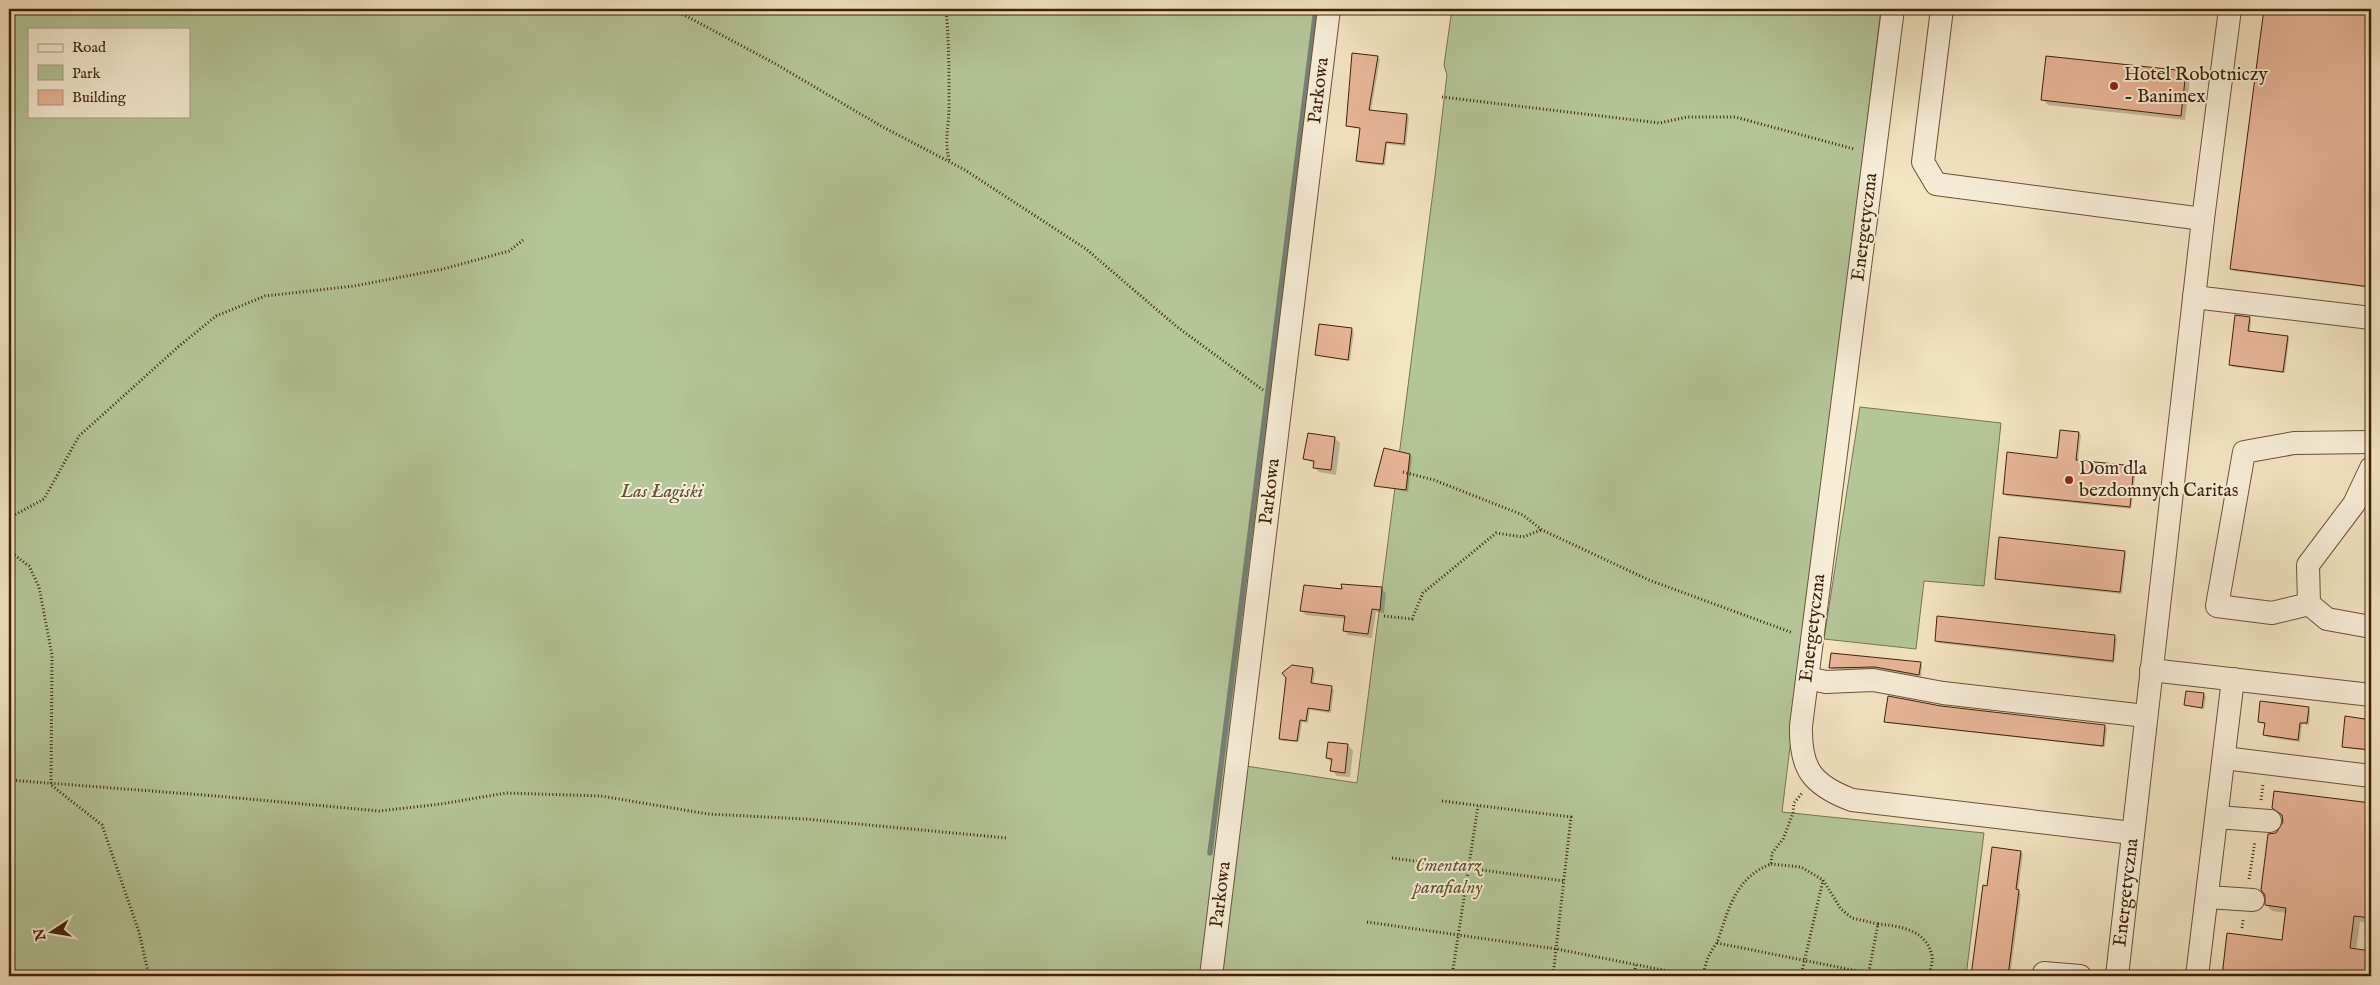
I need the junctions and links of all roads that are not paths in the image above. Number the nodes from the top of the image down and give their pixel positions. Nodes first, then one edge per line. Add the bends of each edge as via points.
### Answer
1 (1329, 9) edge
2 (1892, 9) edge
3 (1942, 9) edge
4 (2230, 9) edge
5 (2203, 219) junction
6 (2194, 297) junction
7 (2371, 318) edge
8 (2371, 442) edge
9 (2371, 468) edge
10 (2308, 604) junction
11 (2371, 628) edge
12 (2151, 670) junction
13 (1807, 678) junction
14 (2233, 679) junction
15 (2371, 696) edge
16 (2146, 716) junction
17 (2224, 758) junction
18 (2371, 776) edge
19 (2217, 817) junction
20 (2270, 821) dead end
21 (2132, 834) junction
22 (2207, 897) junction
23 (2253, 900) dead end
24 (1211, 976) edge
25 (2044, 976) edge
26 (2080, 976) edge
27 (2116, 976) edge
28 (2197, 976) edge

1 - 24 street, Parkowa
2 - 13 street, Energetyczna
3 - 5 street via 1923,162 1936,184
4 - 5 street
5 - 6 street
6 - 7 street
6 - 12 street
8 - 10 street via 2294,443 2244,452 2216,606 2272,613
9 - 10 street via 2354,504 2308,565
10 - 11 street via 2327,619
12 - 14 street
12 - 16 street
13 - 16 street via 1826,682 1873,680 1943,693
13 - 21 street, Energetyczna via 1800,746 1813,779 1829,792 1852,800
14 - 15 street
14 - 17 street
16 - 21 street
17 - 18 street
17 - 19 street
19 - 20 street
19 - 22 street
21 - 27 street, Energetyczna
22 - 23 street
22 - 28 street
25 - 26 street via 2044,973

